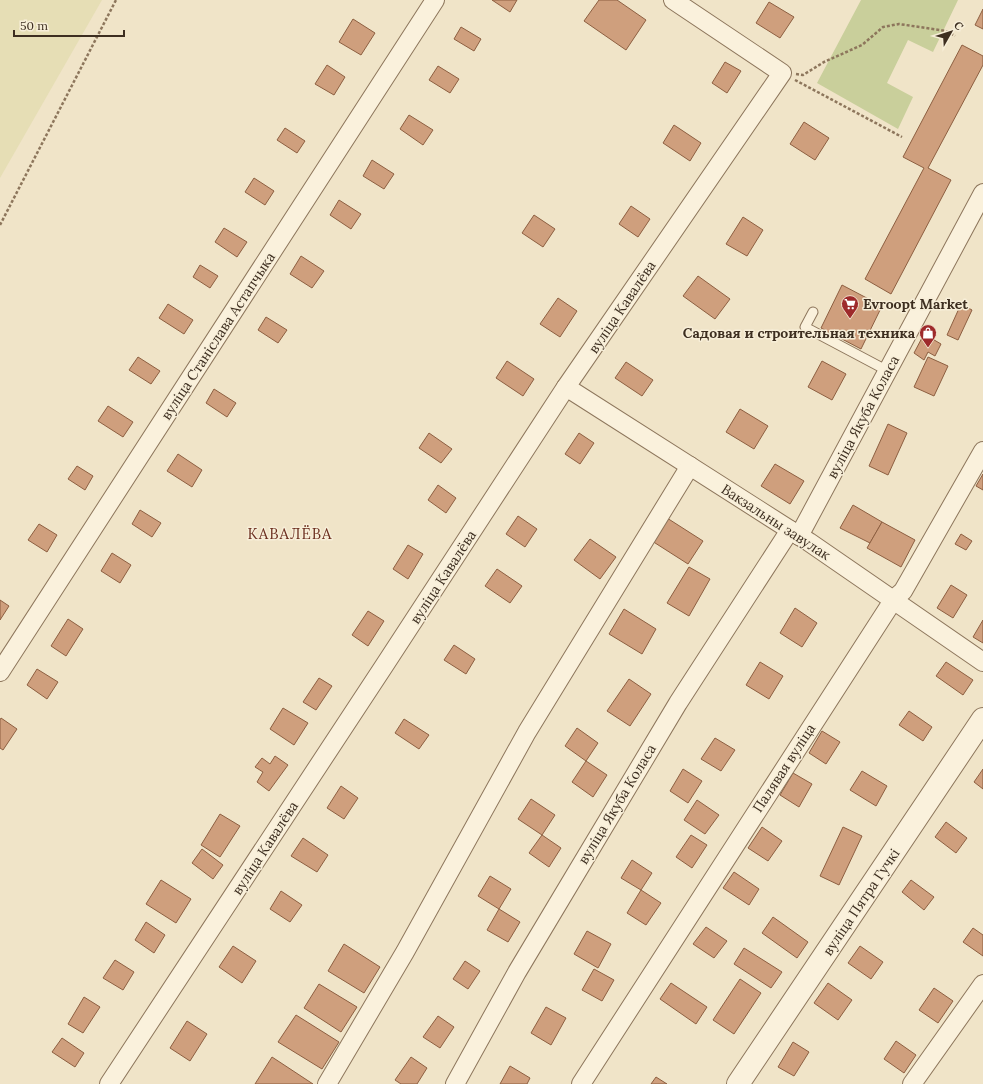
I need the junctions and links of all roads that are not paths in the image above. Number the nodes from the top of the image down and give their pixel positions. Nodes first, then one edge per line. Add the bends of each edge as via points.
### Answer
1 (435, 0) edge
2 (673, 0) edge
3 (983, 193) edge
4 (813, 312) dead end
5 (888, 371) junction
6 (566, 387) junction
7 (983, 451) edge
8 (690, 466) junction
9 (794, 533) junction
10 (894, 599) junction
11 (983, 662) edge
12 (0, 672) edge
13 (983, 719) edge
14 (983, 984) edge
15 (108, 1084) edge
16 (327, 1084) edge
17 (455, 1084) edge
18 (581, 1084) edge
19 (738, 1084) edge
20 (912, 1084) edge

1 - 12 street, вуліца Станіслава Астапчыка
2 - 6 street, вуліца Кавалёва via 782,73
3 - 5 street, вуліца Якуба Коласа
4 - 5 lane via 805,326
5 - 9 street, вуліца Якуба Коласа
6 - 8 street, Вакзальны завулак
6 - 15 street, вуліца Кавалёва
7 - 10 street, Палявая вуліца via 914,573 903,591
8 - 9 street, Вакзальны завулак
8 - 16 street via 527,732 405,952
9 - 10 street, Вакзальны завулак
9 - 17 street, вуліца Якуба Коласа via 678,703 517,972
10 - 11 street, Вакзальны завулак
10 - 18 street, Палявая вуліца
13 - 19 street, вуліца Пятра Гучкі
14 - 20 street

